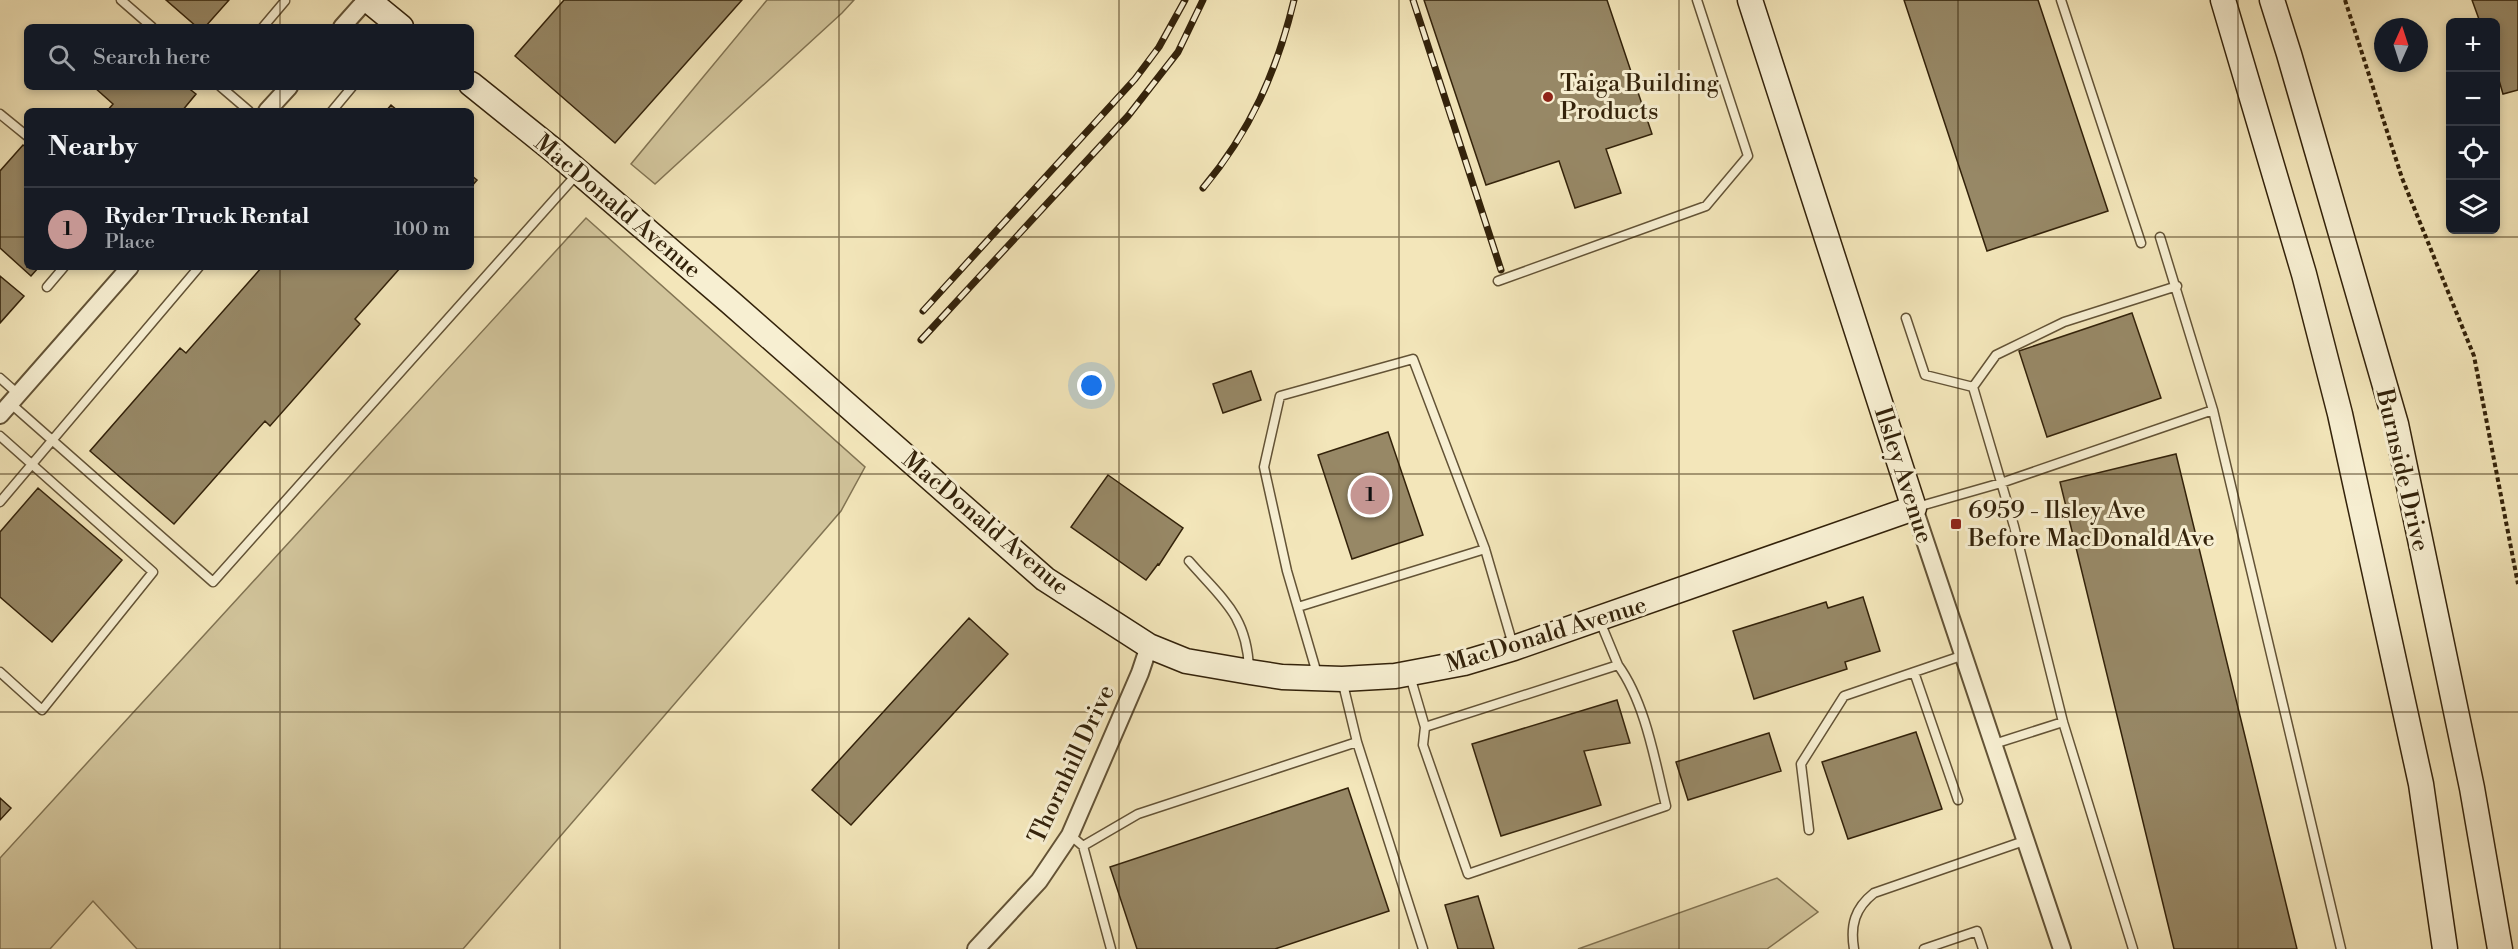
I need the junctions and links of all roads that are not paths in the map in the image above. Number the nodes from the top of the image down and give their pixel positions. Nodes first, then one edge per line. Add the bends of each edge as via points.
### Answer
1 (121, 0) edge
2 (367, 0) edge
3 (1697, 0) edge
4 (1750, 0) edge
5 (2061, 0) edge
6 (2223, 0) edge
7 (2272, 0) edge
8 (285, 1) edge
9 (149, 24) edge
10 (266, 24) edge
11 (345, 24) edge
12 (397, 24) edge
13 (474, 86) edge
14 (224, 90) edge
15 (286, 90) edge
16 (350, 90) edge
17 (246, 108) edge
18 (270, 108) edge
19 (334, 108) edge
20 (0, 114) edge
21 (24, 134) edge
22 (579, 172) junction
23 (2160, 237) dead end
24 (2141, 243) dead end
25 (61, 270) edge
26 (127, 270) edge
27 (196, 270) edge
28 (1498, 281) dead end
29 (2177, 286) junction
30 (47, 287) dead end
31 (1906, 318) dead end
32 (0, 378) edge
33 (1973, 387) junction
34 (10, 404) edge
35 (2213, 410) junction
36 (0, 436) edge
37 (52, 440) junction
38 (32, 465) junction
39 (2001, 483) junction
40 (0, 502) edge
41 (1914, 508) junction
42 (1485, 549) junction
43 (1189, 561) dead end
44 (1298, 607) junction
45 (1599, 619) junction
46 (1149, 645) junction
47 (1514, 648) junction
48 (1964, 655) junction
49 (1618, 665) junction
50 (0, 672) edge
51 (1250, 672) junction
52 (1914, 672) junction
53 (1409, 673) junction
54 (1330, 678) junction
55 (2063, 722) junction
56 (1425, 727) junction
57 (1357, 742) junction
58 (1994, 744) junction
59 (1958, 800) dead end
60 (1809, 830) dead end
61 (1070, 835) junction
62 (2027, 840) junction
63 (1083, 846) junction
64 (1853, 944) edge
65 (983, 946) edge
66 (1111, 949) edge
67 (1423, 949) edge
68 (1926, 949) edge
69 (1983, 949) edge
70 (2062, 949) edge
71 (2133, 949) edge
72 (2341, 949) edge
73 (2445, 949) edge
74 (2499, 949) edge

1 - 9 lane
2 - 11 street
2 - 12 street
3 - 28 lane via 1748,156 1706,206
4 - 41 street, Ilsley Avenue
5 - 24 lane
6 - 73 street, Burnside Drive via 2304,274 2340,414 2421,783
7 - 74 street, Burnside Drive via 2396,424 2472,788
8 - 10 lane
13 - 22 street, MacDonald Avenue
14 - 17 lane
15 - 18 street
16 - 19 lane
20 - 21 lane
22 - 37 lane via 213,582
22 - 46 street, MacDonald Avenue via 1045,579
23 - 29 lane
25 - 30 lane
26 - 34 street
27 - 37 lane
29 - 33 lane via 2064,322 1996,355
29 - 35 lane
31 - 33 lane via 1925,375
32 - 34 lane
33 - 39 lane
34 - 37 lane
35 - 39 lane
35 - 72 lane
36 - 38 lane
37 - 38 lane
38 - 40 lane
38 - 50 lane via 153,572 42,710
39 - 41 lane
39 - 55 lane
41 - 45 street, MacDonald Avenue
41 - 48 street, Ilsley Avenue
42 - 44 lane
42 - 44 lane via 1413,359 1280,396 1264,467
42 - 47 lane
43 - 51 lane via 1238,616 1248,646
44 - 54 lane
45 - 47 street, MacDonald Avenue
45 - 49 lane
46 - 51 street, MacDonald Avenue via 1186,661
46 - 61 street, Thornhill Drive
47 - 53 street, MacDonald Avenue via 1464,663
48 - 52 lane
48 - 58 street, Ilsley Avenue
49 - 56 lane
49 - 56 lane via 1631,683 1666,806 1468,874 1424,745
51 - 54 street, MacDonald Avenue
52 - 59 lane
52 - 60 lane via 1844,696 1801,764
53 - 54 street, MacDonald Avenue
53 - 56 lane
54 - 57 lane
55 - 58 lane
55 - 71 lane
57 - 63 lane via 1138,814
57 - 67 lane
58 - 62 street, Ilsley Avenue
61 - 63 lane
61 - 65 street, Thornhill Drive via 1039,881
62 - 64 lane via 1874,892 1861,903 1853,918
62 - 70 street, Ilsley Avenue
63 - 66 lane
68 - 69 lane via 1977,931

